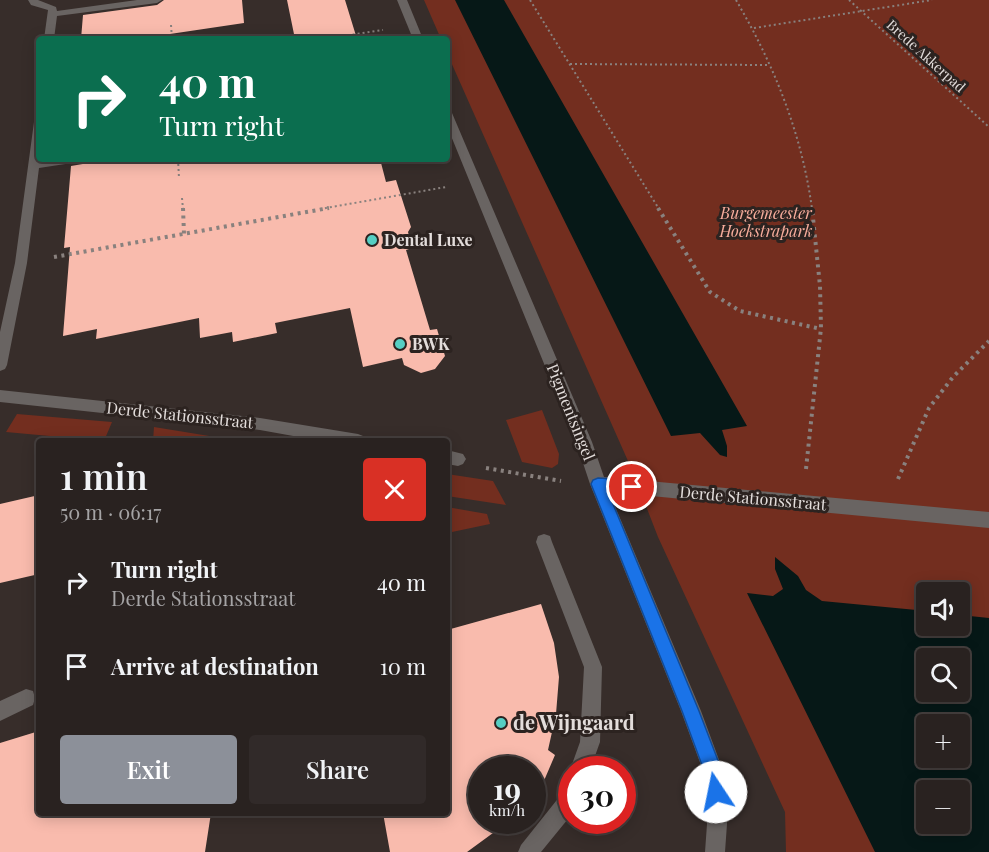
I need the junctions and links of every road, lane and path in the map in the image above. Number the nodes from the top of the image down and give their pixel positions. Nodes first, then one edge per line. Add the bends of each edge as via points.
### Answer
1 (33, 0) edge
2 (158, 0) edge
3 (402, 0) edge
4 (530, 0) edge
5 (736, 0) edge
6 (849, 0) edge
7 (932, 0) edge
8 (863, 12) junction
9 (52, 14) junction
10 (413, 26) junction
11 (754, 28) junction
12 (49, 36) edge
13 (344, 36) edge
14 (417, 36) edge
15 (569, 64) junction
16 (770, 65) junction
17 (450, 120) edge
18 (989, 127) edge
19 (36, 148) edge
20 (53, 162) edge
21 (178, 162) edge
22 (34, 165) junction
23 (179, 178) dead end
24 (476, 182) junction
25 (182, 198) dead end
26 (184, 234) junction
27 (21, 263) junction
28 (821, 329) junction
29 (989, 341) edge
30 (0, 365) edge
31 (0, 396) edge
32 (341, 438) edge
33 (453, 458) edge
34 (598, 484) junction
35 (803, 502) junction
36 (885, 511) junction
37 (989, 520) edge
38 (544, 542) dead end
39 (26, 698) dead end
40 (0, 711) edge
41 (585, 756) edge
42 (558, 814) edge
43 (528, 852) edge
44 (715, 852) edge

1 - 9 street via 53,9
2 - 9 street
3 - 10 street
4 - 15 path
5 - 11 path
6 - 8 path, Brede Akkerpad
7 - 8 path
8 - 11 path
8 - 18 path, Brede Akkerpad
9 - 12 street
10 - 13 path
10 - 14 street
11 - 16 path
15 - 16 path
15 - 28 path via 710,292 740,312
16 - 28 path via 794,127 817,231
17 - 24 street, Pigmentsingel
19 - 22 street
20 - 22 street
21 - 23 path
22 - 27 street
24 - 26 path
24 - 34 street, Pigmentsingel
25 - 26 path
26 - 27 path
27 - 30 street
28 - 35 path
29 - 36 path via 961,369 924,417
31 - 32 street, Derde Stationsstraat via 261,424
33 - 34 path via 474,466
34 - 35 street, Derde Stationsstraat
34 - 44 street, Pigmentsingel via 715,776
35 - 36 street, Derde Stationsstraat
36 - 37 street, Derde Stationsstraat
38 - 41 street via 593,667 590,742
39 - 40 street
42 - 43 street

